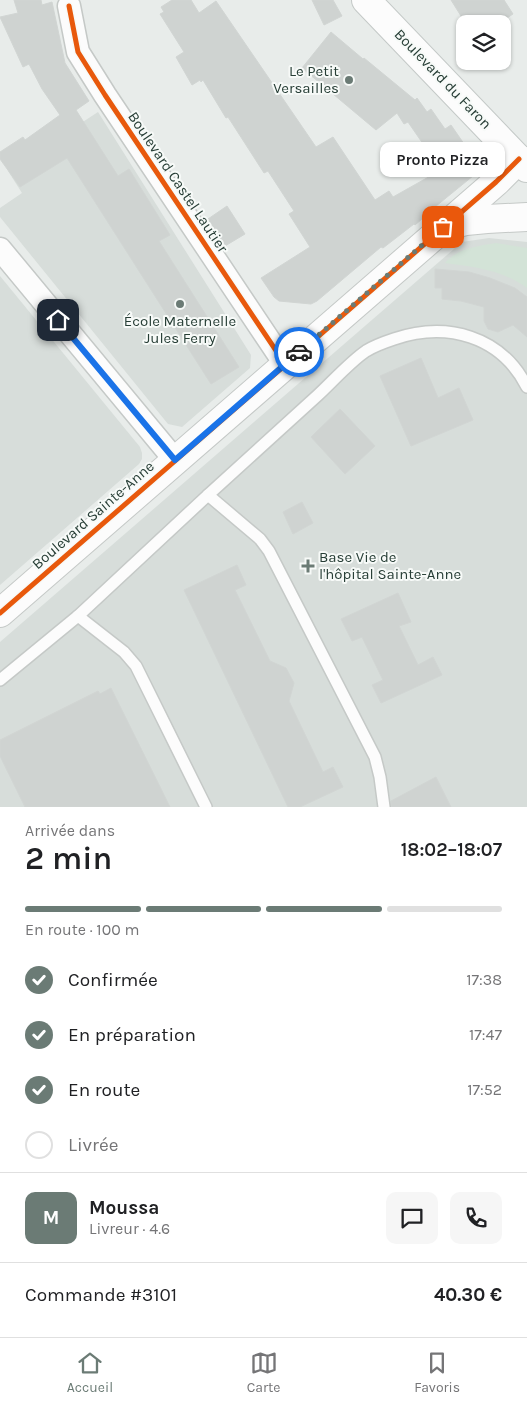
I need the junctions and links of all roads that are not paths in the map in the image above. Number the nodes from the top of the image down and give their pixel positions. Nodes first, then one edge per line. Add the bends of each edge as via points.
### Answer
1 (366, 0) edge
2 (69, 6) dead end
3 (523, 163) edge
4 (527, 217) edge
5 (443, 227) junction
6 (0, 249) edge
7 (285, 364) junction
8 (527, 388) edge
9 (175, 460) junction
10 (208, 494) junction
11 (0, 613) edge
12 (78, 616) junction
13 (0, 680) edge
14 (206, 807) edge
15 (384, 807) edge

1 - 3 street, Boulevard du Faron
2 - 7 street, Boulevard Castel Lautier via 78,52
3 - 5 street, Boulevard Sainte-Anne
4 - 5 street, Boulevard Sainte-Anne via 487,218
5 - 7 street, Boulevard Sainte-Anne
6 - 9 street
7 - 9 street, Boulevard Sainte-Anne
8 - 10 lane via 507,360 488,344 448,332 405,336 366,351
9 - 11 street, Boulevard Sainte-Anne
10 - 12 lane
10 - 15 lane via 260,539 269,551 375,756
12 - 13 lane
12 - 14 lane via 124,652 136,666

